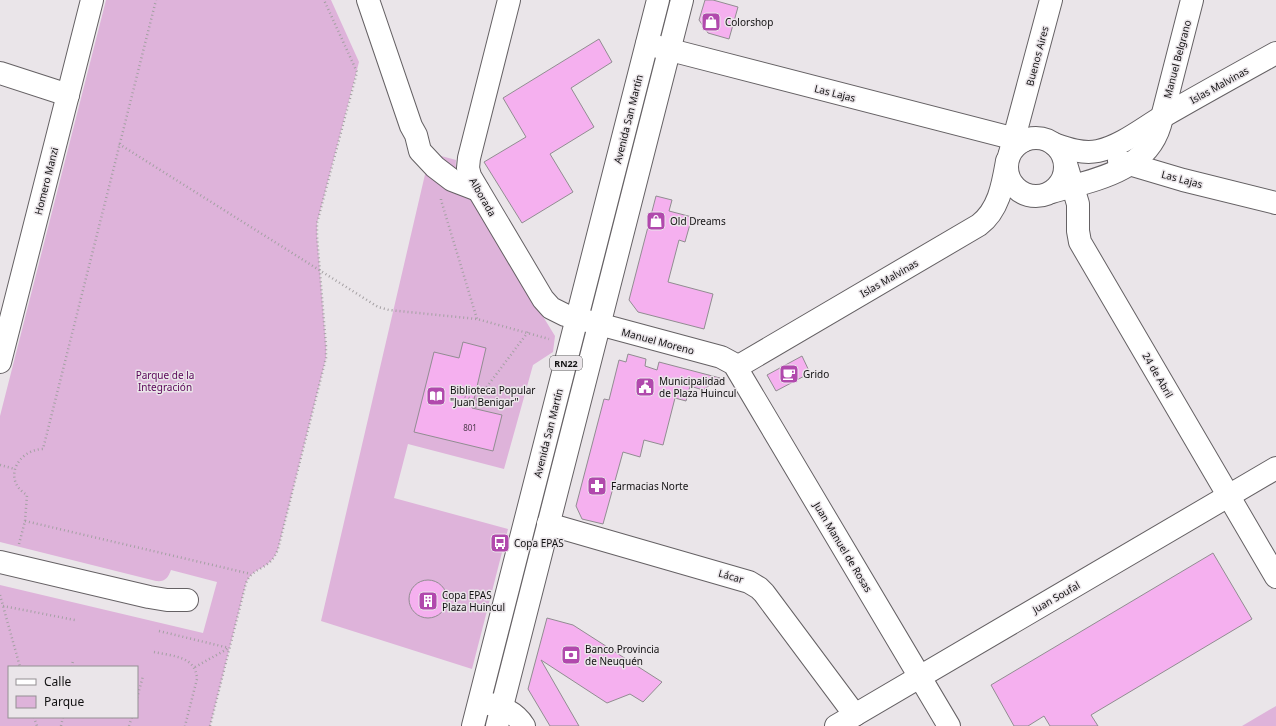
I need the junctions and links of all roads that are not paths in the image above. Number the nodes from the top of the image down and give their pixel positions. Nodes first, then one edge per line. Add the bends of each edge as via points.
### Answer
1 (92, 0) edge
2 (368, 0) edge
3 (509, 0) edge
4 (658, 0) edge
5 (682, 0) edge
6 (1051, 0) edge
7 (1192, 0) edge
8 (647, 44) junction
9 (669, 50) junction
10 (1276, 53) edge
11 (0, 73) edge
12 (68, 95) junction
13 (1162, 117) junction
14 (1025, 146) junction
15 (1089, 152) junction
16 (1066, 164) junction
17 (1130, 165) junction
18 (1072, 186) junction
19 (478, 190) junction
20 (1052, 192) junction
21 (1276, 203) edge
22 (6, 317) edge
23 (577, 319) junction
24 (599, 325) junction
25 (0, 362) edge
26 (737, 367) junction
27 (1276, 468) edge
28 (1228, 496) junction
29 (548, 524) junction
30 (0, 562) edge
31 (1276, 578) edge
32 (187, 600) dead end
33 (920, 677) junction
34 (480, 701) junction
35 (855, 715) junction
36 (499, 716) edge
37 (473, 726) edge
38 (524, 726) edge
39 (836, 726) edge
40 (949, 726) edge

1 - 12 main road, Homero Manzi
2 - 19 main road via 420,151 452,180
3 - 19 main road, Alborada via 468,164 470,176
4 - 8 main road, Avenida San Martín / RN22
5 - 9 main road, RN22
6 - 14 main road, Buenos Aires via 1022,113
7 - 13 main road, Manuel Belgrano
8 - 9 main road, Las Lajas
8 - 23 main road, Avenida San Martín / RN22
9 - 14 main road, Las Lajas
9 - 24 main road, RN22
10 - 13 main road, Islas Malvinas
11 - 12 main road
12 - 22 main road, Homero Manzi
13 - 15 main road, Islas Malvinas via 1113,146
13 - 17 main road via 1151,145
14 - 15 main road, Islas Malvinas
14 - 16 main road, 24 de Abril via 1060,149
14 - 20 main road via 1007,170 1013,186 1020,192 1036,197
14 - 26 main road, Islas Malvinas via 992,211 983,222
15 - 17 main road, Las Lajas
16 - 18 main road, 24 de Abril
16 - 20 main road via 1062,180
17 - 18 main road via 1109,175
17 - 21 main road, Las Lajas
18 - 20 main road
18 - 28 main road, 24 de Abril via 1079,209 1080,242
19 - 23 main road, Alborada via 543,300 560,314
22 - 25 main road, Homero Manzi
23 - 24 main road, Manuel Moreno
23 - 34 main road, Avenida San Martín / RN22
24 - 26 main road, Manuel Moreno via 721,357
24 - 29 main road, RN22
26 - 33 main road, Juan Manuel de Rosas
27 - 28 main road, Juan Soufal
28 - 31 main road, 24 de Abril
28 - 33 main road, Juan Soufal
29 - 35 main road, Lácar via 755,584
29 - 36 main road, RN22
30 - 32 main road via 149,597
33 - 35 main road, Juan Soufal
33 - 40 main road, Juan Manuel de Rosas
34 - 36 main road
34 - 37 main road, Avenida San Martín / RN22
35 - 39 main road, Juan Soufal
36 - 38 main road via 514,714

